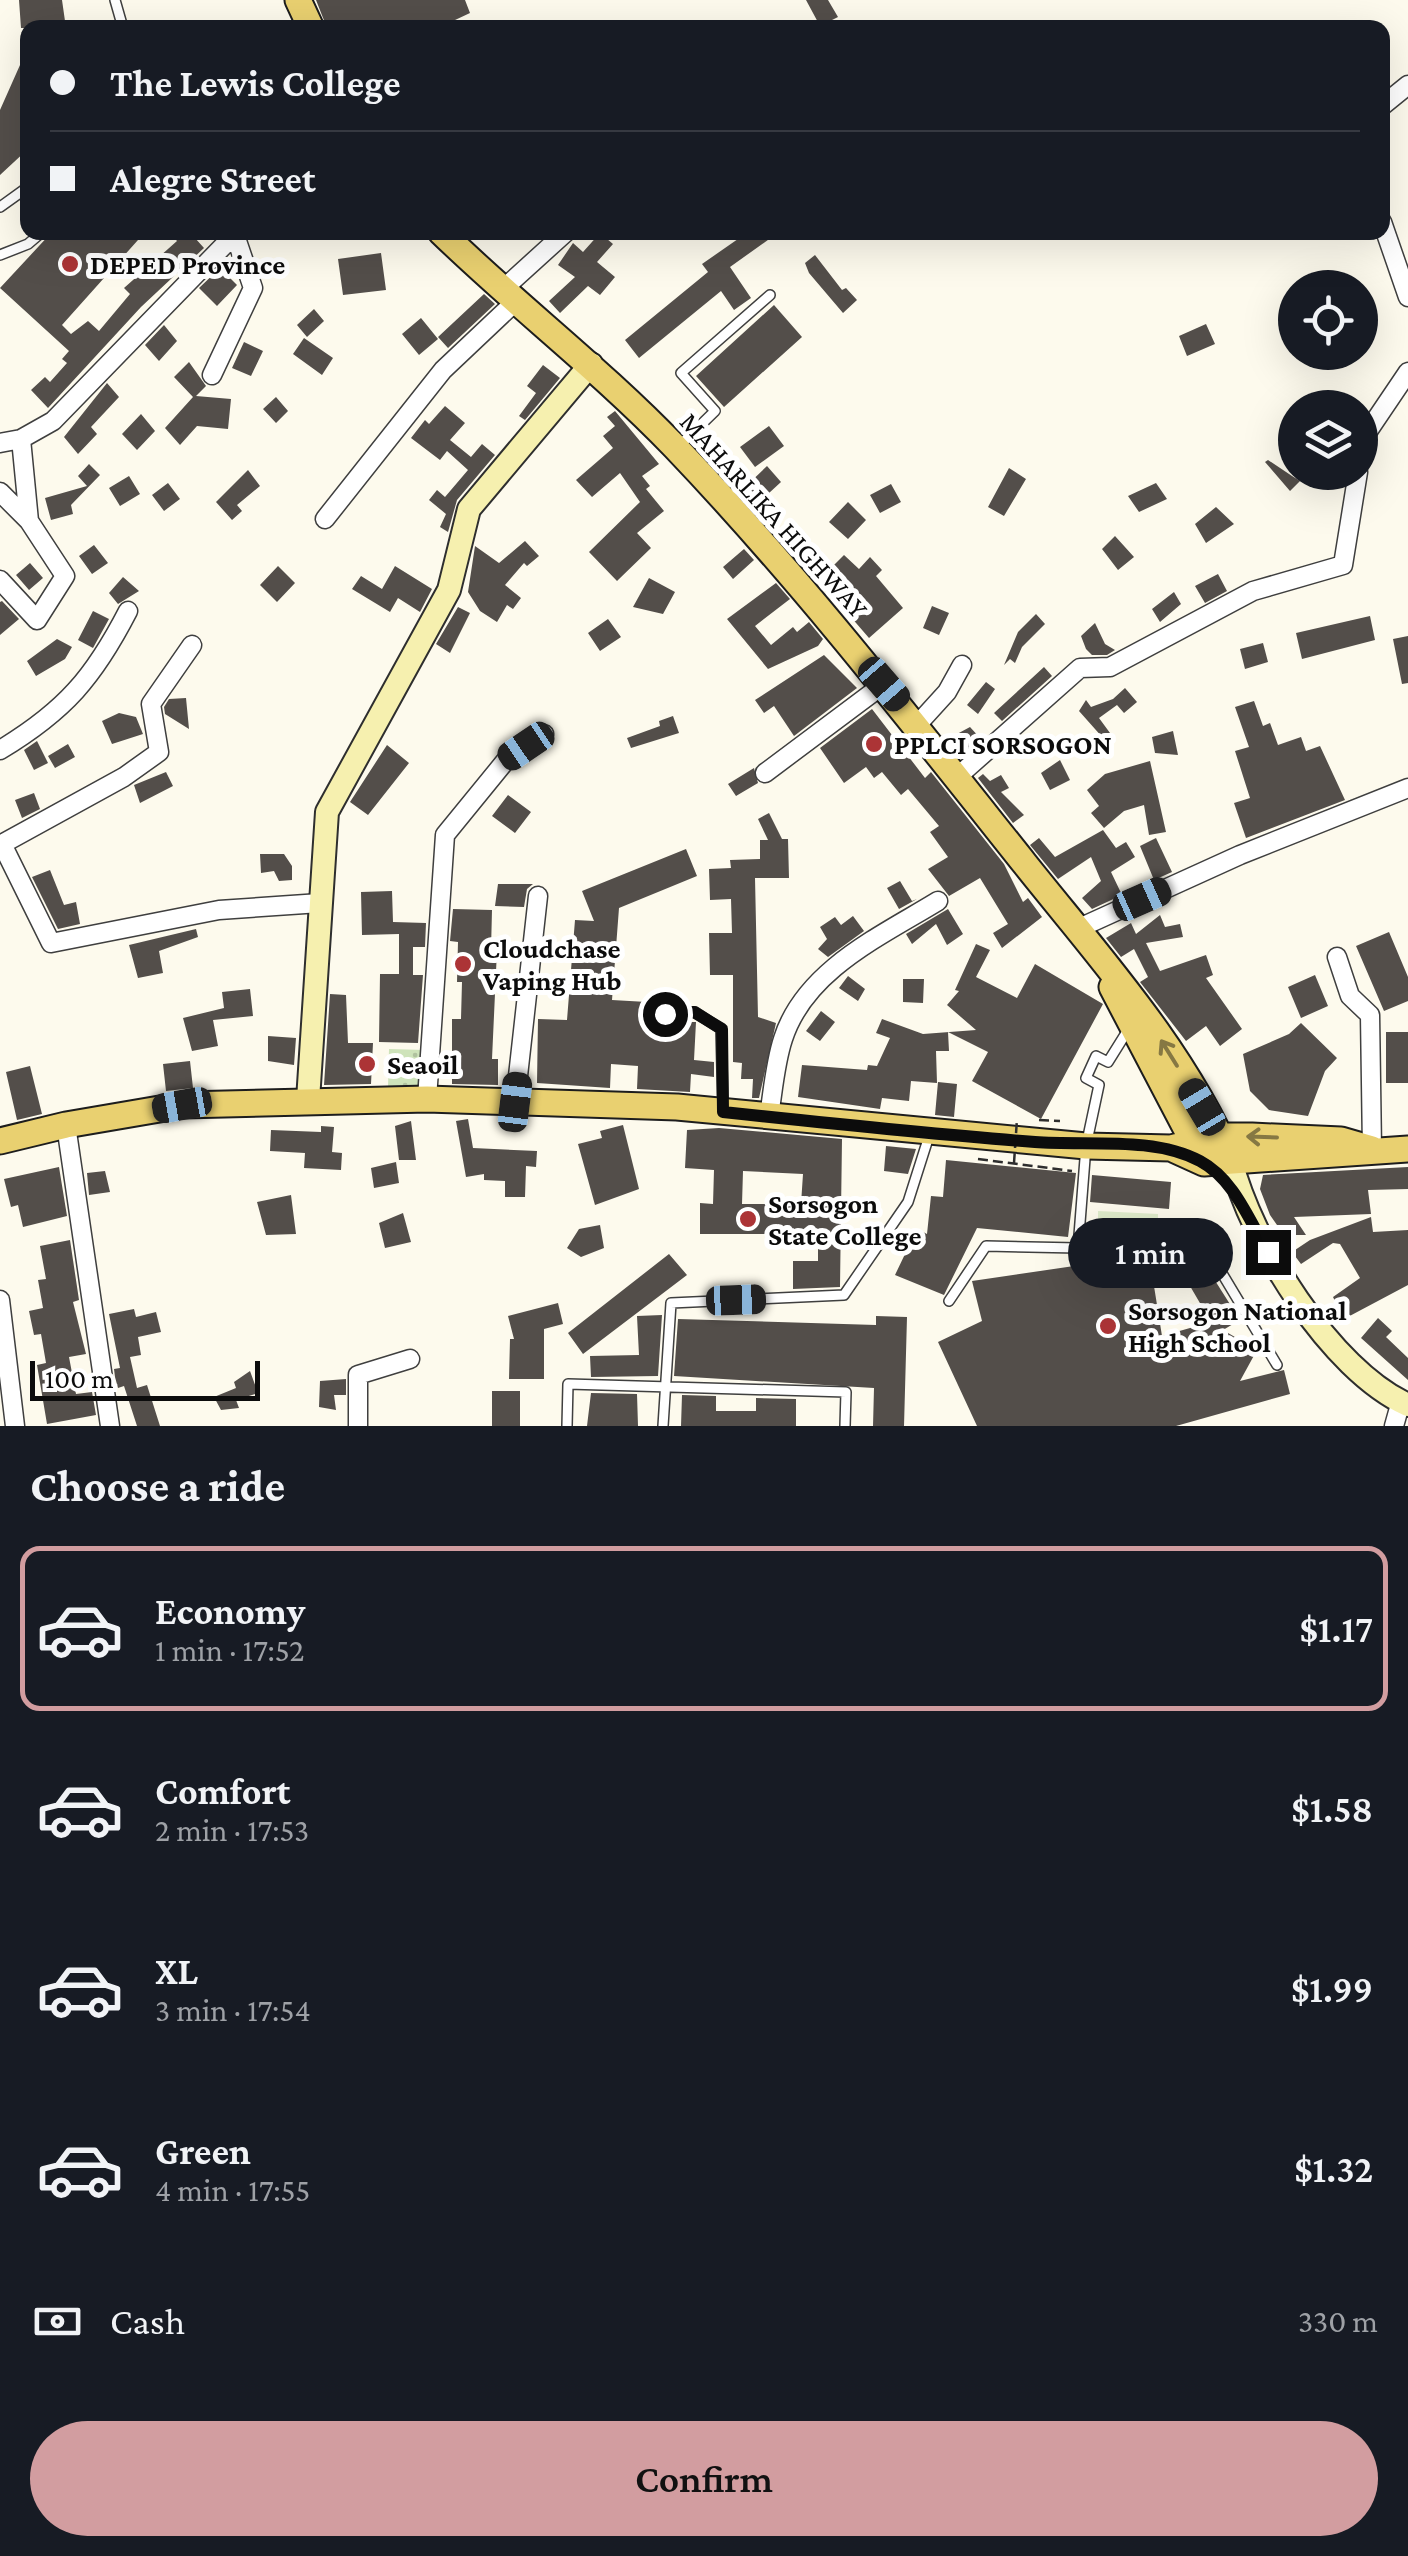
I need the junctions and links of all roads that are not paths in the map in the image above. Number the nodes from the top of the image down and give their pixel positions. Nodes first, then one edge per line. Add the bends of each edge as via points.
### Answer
1 (27, 240) edge
2 (228, 240) edge
3 (236, 240) edge
4 (449, 240) edge
5 (559, 240) edge
6 (1388, 240) edge
7 (0, 255) edge
8 (770, 294) dead end
9 (508, 296) junction
10 (1408, 298) edge
11 (591, 364) junction
12 (1408, 372) edge
13 (212, 375) dead end
14 (1378, 416) edge
15 (21, 440) junction
16 (0, 442) edge
17 (676, 448) junction
18 (1356, 490) edge
19 (0, 492) edge
20 (325, 519) dead end
21 (29, 521) junction
22 (0, 580) edge
23 (128, 611) dead end
24 (192, 645) dead end
25 (962, 664) dead end
26 (884, 684) junction
27 (917, 725) junction
28 (544, 734) dead end
29 (0, 750) edge
30 (765, 773) dead end
31 (956, 778) junction
32 (1408, 788) edge
33 (1, 842) edge
34 (538, 896) dead end
35 (938, 901) dead end
36 (320, 903) junction
37 (1076, 928) junction
38 (1337, 958) dead end
39 (1102, 964) junction
40 (665, 1014) dead end
41 (1130, 1027) junction
42 (428, 1099) junction
43 (308, 1100) junction
44 (515, 1102) junction
45 (723, 1112) junction
46 (769, 1116) junction
47 (66, 1125) junction
48 (930, 1133) junction
49 (1220, 1136) junction
50 (0, 1142) edge
51 (1086, 1146) junction
52 (1372, 1149) junction
53 (1408, 1149) edge
54 (1189, 1150) junction
55 (1230, 1161) junction
56 (1241, 1202) junction
57 (1078, 1248) junction
58 (0, 1300) edge
59 (948, 1301) dead end
60 (410, 1359) dead end
61 (1277, 1365) dead end
62 (664, 1384) junction
63 (1404, 1403) edge
64 (14, 1426) edge
65 (110, 1426) edge
66 (358, 1426) edge
67 (567, 1426) edge
68 (664, 1426) edge
69 (845, 1426) edge
70 (1394, 1426) edge

1 - 7 lane
2 - 15 street via 53,421
3 - 13 street via 253,288
4 - 9 main road, MAHARLIKA HIGHWAY
5 - 9 street
6 - 10 street
8 - 17 lane via 682,373 715,411
9 - 11 main road, MAHARLIKA HIGHWAY
9 - 20 street
11 - 17 main road, MAHARLIKA HIGHWAY
11 - 36 street via 469,509 449,590 328,812
12 - 14 street
15 - 16 street
15 - 21 street
17 - 26 main road, MAHARLIKA HIGHWAY
18 - 31 street via 1343,565 1252,592 1110,667 1080,668
19 - 21 street
21 - 22 street via 65,576 36,620
23 - 29 street via 83,686 59,712
24 - 33 street via 151,704 159,752
25 - 27 street
26 - 27 main road, MAHARLIKA HIGHWAY
26 - 30 street
27 - 31 main road, MAHARLIKA HIGHWAY
28 - 42 street via 507,759 444,836
31 - 37 main road, MAHARLIKA HIGHWAY
32 - 37 street
33 - 36 street via 51,944 219,910
34 - 44 street
35 - 46 street via 829,970 798,1006 782,1040
36 - 43 street
37 - 39 main road, MAHARLIKA HIGHWAY
38 - 52 street via 1350,996 1370,1015
39 - 41 main road, MAHARLIKA HIGHWAY
49 -> 39 main road, MAHARLIKA HIGHWAY via 1144,1012
40 - 45 lane via 694,1012 722,1029
41 - 51 lane via 1108,1062 1096,1056 1086,1078 1098,1085
41 - 54 main road, MAHARLIKA HIGHWAY
42 - 43 main road
42 - 44 main road
43 - 47 main road via 182,1105
44 - 45 main road
45 - 46 main road
46 - 48 main road
47 - 50 main road
47 - 65 street
48 - 51 main road
48 - 62 lane via 908,1202 853,1288 844,1296 671,1302
52 -> 49 main road via 1341,1140
49 - 54 main road
49 - 55 main road, MAHARLIKA HIGHWAY
51 - 54 main road
51 - 57 lane
52 - 53 main road
52 - 55 main road via 1341,1157
54 - 55 main road
54 - 56 street
55 - 56 street
56 - 63 street via 1280,1274 1321,1330
57 - 59 lane via 986,1246
57 - 61 lane via 1163,1247 1193,1226
58 - 64 street
60 - 66 street via 358,1375
62 - 67 lane via 568,1384
62 - 68 lane
62 - 69 lane via 846,1392
63 - 70 street

